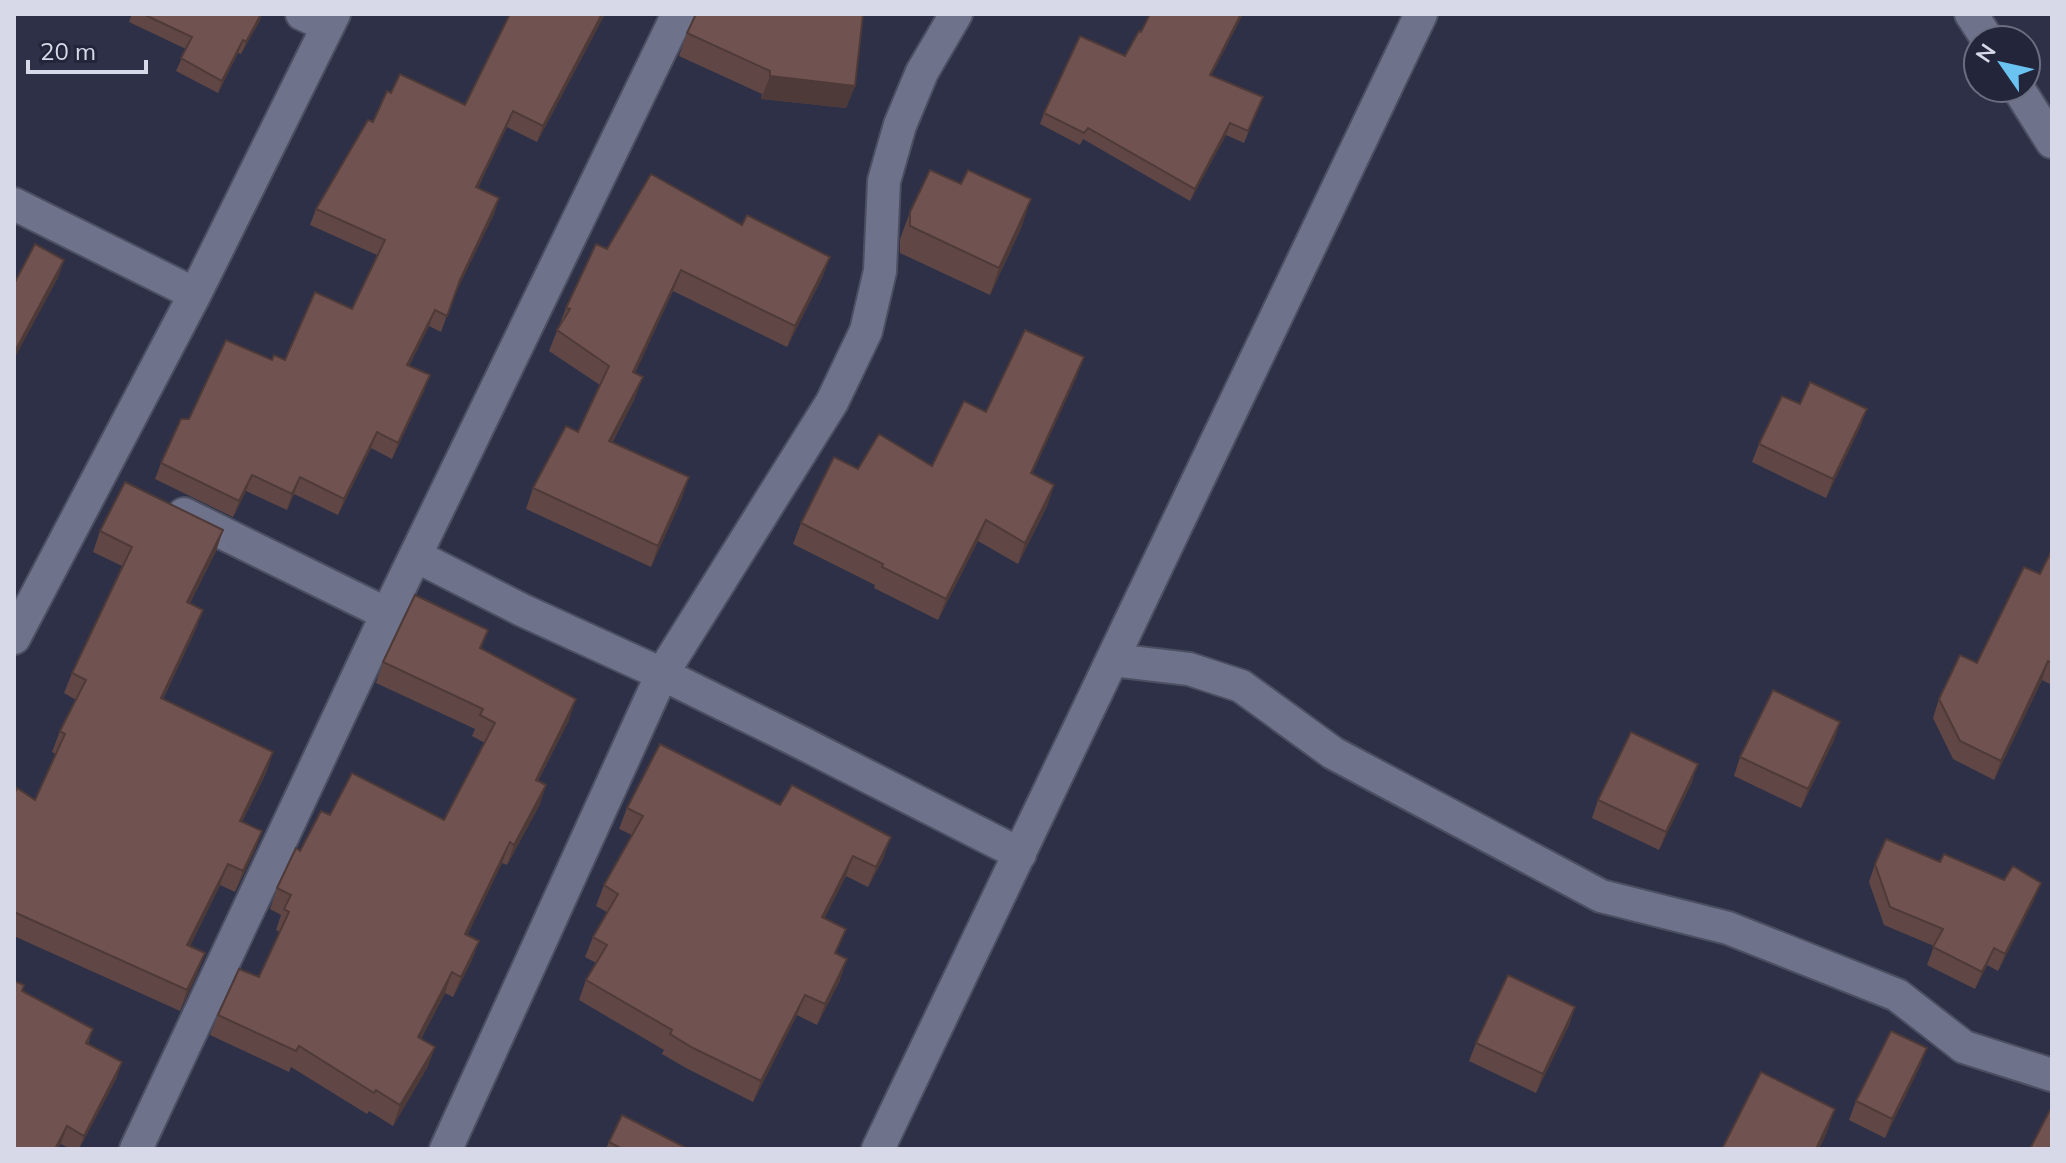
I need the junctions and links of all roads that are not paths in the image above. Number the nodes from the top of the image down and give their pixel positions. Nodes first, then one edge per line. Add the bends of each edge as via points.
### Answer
1 (678, 14) edge
2 (956, 14) edge
3 (1421, 14) edge
4 (322, 18) edge
5 (2028, 104) edge
6 (2052, 142) edge
7 (14, 204) edge
8 (195, 294) junction
9 (159, 502) edge
10 (416, 556) junction
11 (387, 614) junction
12 (14, 638) edge
13 (1113, 660) junction
14 (662, 674) junction
15 (1020, 854) junction
16 (2052, 1075) edge
17 (136, 1149) edge
18 (446, 1149) edge
19 (878, 1149) edge

1 - 10 street
2 - 14 street via 922,72 884,181 880,271 866,331 832,402
3 - 13 street
4 - 8 street
5 - 6 street
7 - 8 street
8 - 12 street via 116,481
9 - 11 street
10 - 11 street
10 - 14 street
11 - 17 street
13 - 15 street
13 - 16 street via 1189,669 1241,686 1333,753 1601,896 1728,928 1897,995 1964,1047
14 - 15 street
14 - 18 street
15 - 19 street

